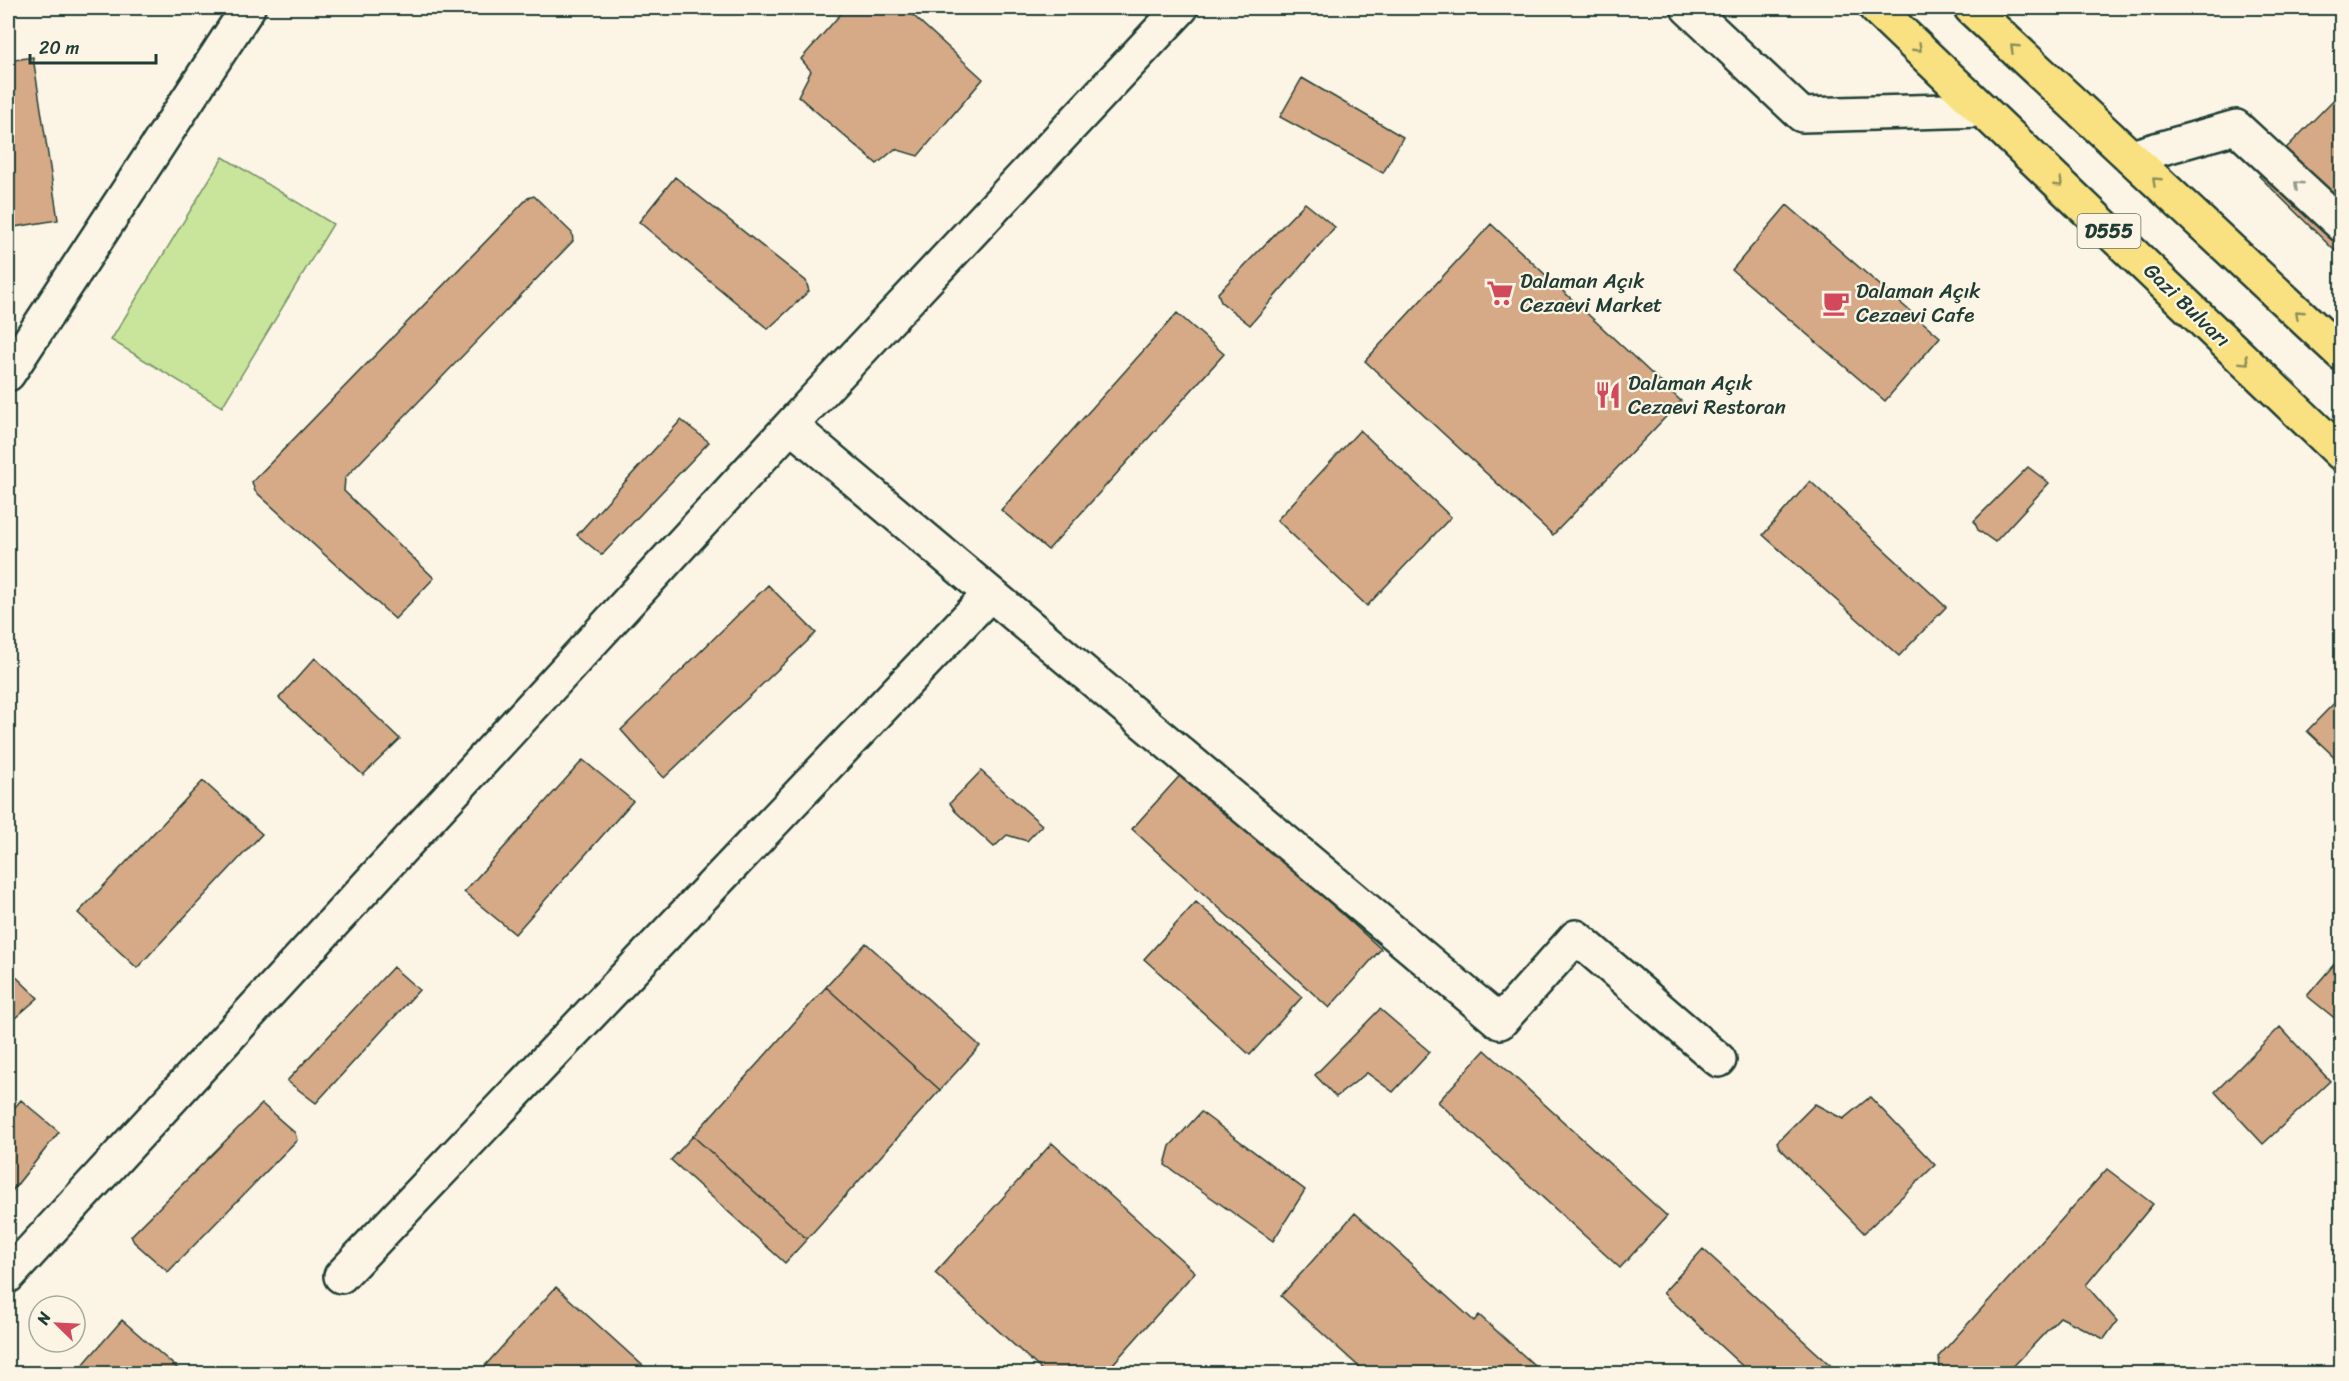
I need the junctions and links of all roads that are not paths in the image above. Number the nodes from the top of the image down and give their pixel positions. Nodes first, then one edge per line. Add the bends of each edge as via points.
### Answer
1 (248, 8) edge
2 (1181, 8) edge
3 (1688, 8) edge
4 (1876, 8) edge
5 (1971, 8) edge
6 (1983, 110) junction
7 (2131, 157) junction
8 (2342, 225) edge
9 (2342, 354) edge
10 (8, 374) edge
11 (790, 426) junction
12 (2342, 454) edge
13 (990, 594) junction
14 (1719, 1060) dead end
15 (8, 1276) edge
16 (341, 1276) dead end

1 - 10 street
2 - 11 street
3 - 6 street via 1802,115
4 -> 6 main road, Gazi Bulvarı / D555
7 -> 5 main road
6 -> 12 main road, Gazi Bulvarı / D555
8 -> 7 street via 2236,127
9 -> 7 main road
11 - 13 street
11 - 15 street
13 - 14 street via 1500,1022 1576,937
13 - 16 street

